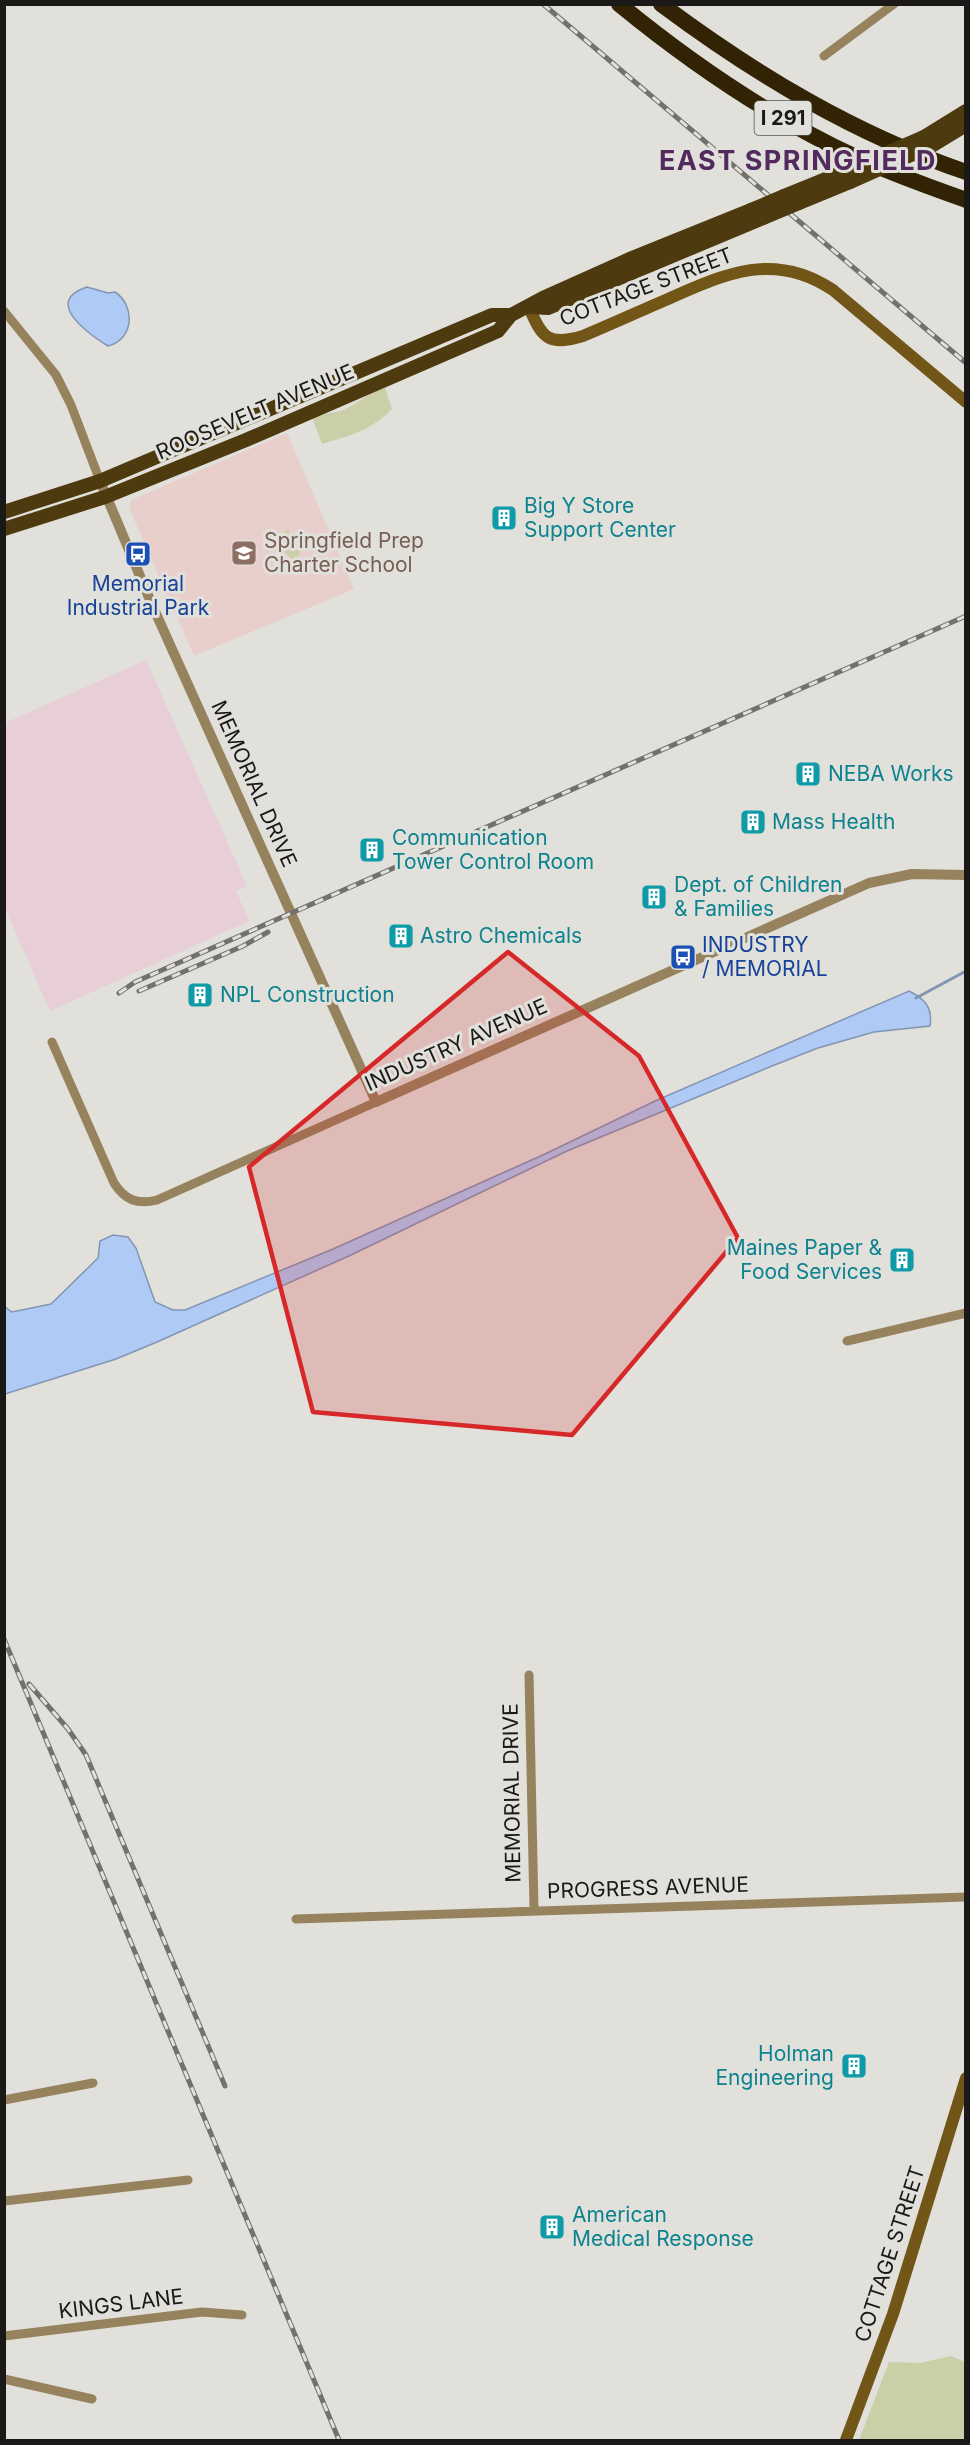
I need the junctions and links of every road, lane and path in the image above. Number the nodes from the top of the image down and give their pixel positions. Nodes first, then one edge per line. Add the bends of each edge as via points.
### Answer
1 (619, 4) edge
2 (661, 4) edge
3 (894, 4) edge
4 (824, 56) dead end
5 (966, 111) edge
6 (966, 124) edge
7 (928, 141) junction
8 (961, 170) edge
9 (849, 176) junction
10 (966, 200) edge
11 (529, 307) junction
12 (4, 311) edge
13 (511, 315) junction
14 (378, 362) junction
15 (386, 379) junction
16 (296, 397) junction
17 (966, 402) edge
18 (303, 414) junction
19 (100, 481) junction
20 (105, 497) junction
21 (4, 512) edge
22 (4, 529) edge
23 (966, 876) edge
24 (52, 1042) dead end
25 (376, 1101) junction
26 (966, 1313) edge
27 (847, 1341) dead end
28 (529, 1675) dead end
29 (966, 1897) edge
30 (534, 1909) junction
31 (296, 1919) dead end
32 (966, 2078) edge
33 (93, 2083) dead end
34 (4, 2100) edge
35 (188, 2180) dead end
36 (4, 2201) edge
37 (242, 2315) dead end
38 (4, 2336) edge
39 (4, 2379) edge
40 (92, 2399) dead end
41 (846, 2440) edge

1 - 10 highway, I 291 via 707,69 803,129 878,167
2 - 8 highway, I 291 via 806,101 863,131
3 - 4 street
5 - 7 main road, ROOSEVELT AVENUE
6 - 7 main road, ROOSEVELT AVENUE
7 - 9 main road, ROOSEVELT AVENUE, bridge
9 - 11 main road, ROOSEVELT AVENUE, bridge via 784,196 632,258
9 - 11 main road, ROOSEVELT AVENUE, bridge via 799,203 548,308
11 - 13 main road, ROOSEVELT AVENUE
11 - 17 main road, COTTAGE STREET via 543,334 564,342 736,271 787,271 833,290
12 - 19 street via 56,375
13 - 14 main road, ROOSEVELT AVENUE via 492,315
13 - 15 main road, ROOSEVELT AVENUE via 498,331
14 - 15 main road
14 - 16 main road, ROOSEVELT AVENUE
15 - 18 main road, ROOSEVELT AVENUE
16 - 18 main road
16 - 19 main road, ROOSEVELT AVENUE
18 - 20 main road, ROOSEVELT AVENUE
19 - 20 street, MEMORIAL DRIVE
19 - 21 main road, ROOSEVELT AVENUE
20 - 22 main road, ROOSEVELT AVENUE
20 - 25 street, MEMORIAL DRIVE
23 - 25 street, INDUSTRY AVENUE via 912,874 869,883
24 - 25 street, INDUSTRY AVENUE via 114,1183 122,1195 136,1202 157,1200
26 - 27 street
28 - 30 street, MEMORIAL DRIVE
29 - 30 street, PROGRESS AVENUE
30 - 31 street, PROGRESS AVENUE
32 - 41 main road, COTTAGE STREET via 893,2314
33 - 34 street
35 - 36 street
37 - 38 street, KINGS LANE via 202,2312
39 - 40 street

